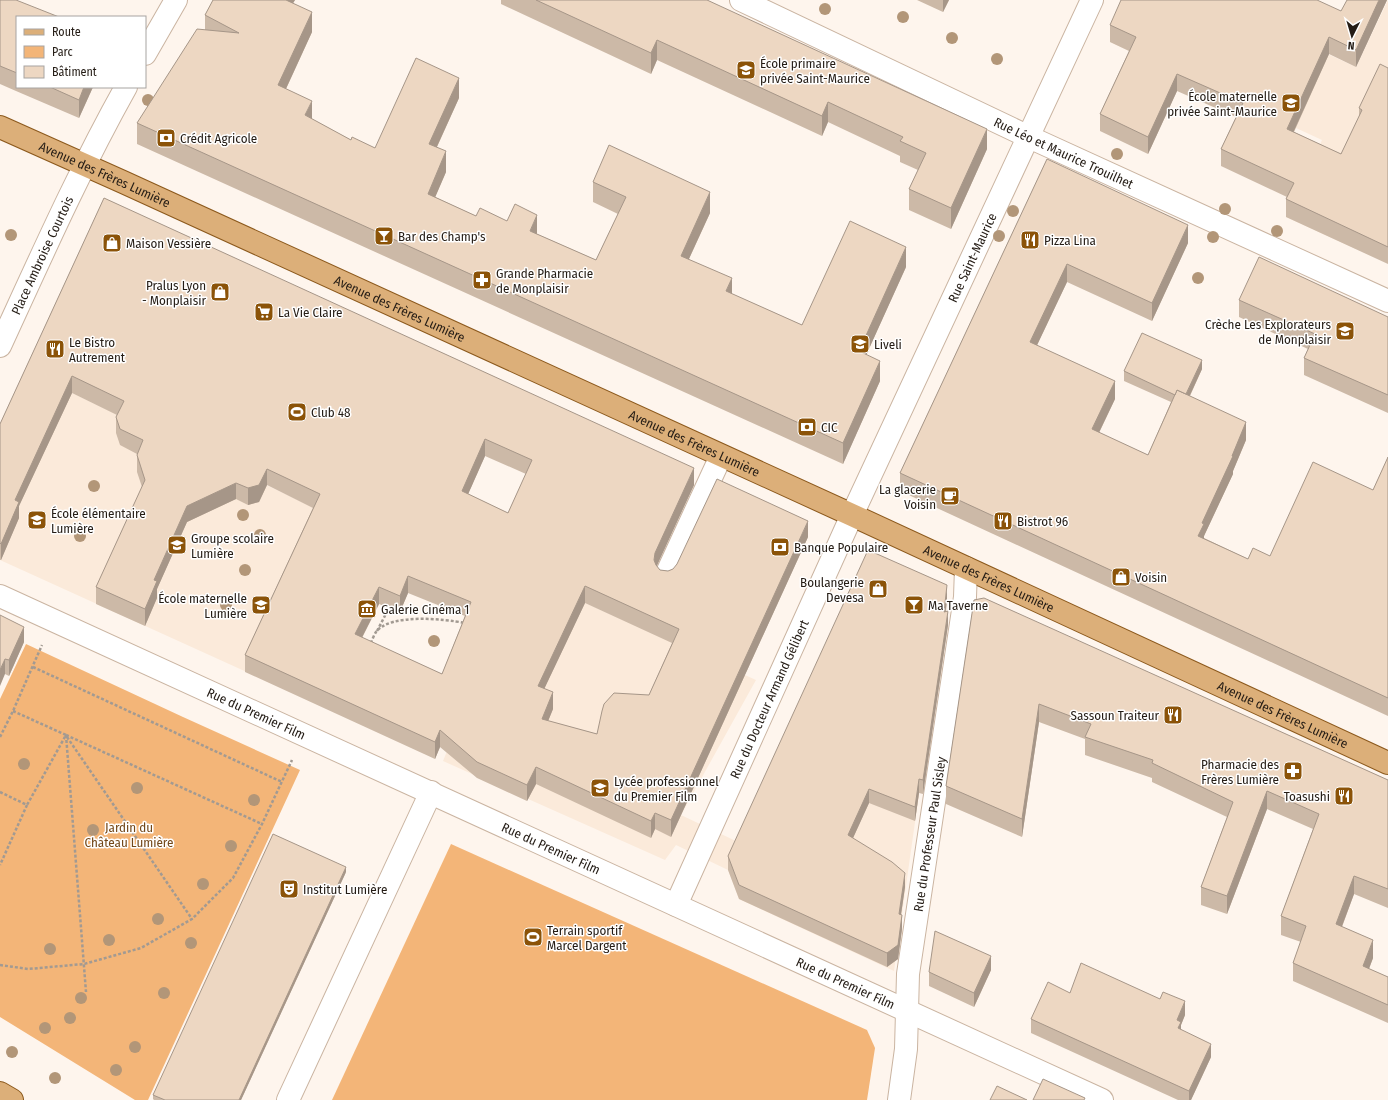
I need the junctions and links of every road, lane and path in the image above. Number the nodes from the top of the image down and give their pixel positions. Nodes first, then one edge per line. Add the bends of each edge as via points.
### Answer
1 (176, 0) edge
2 (741, 0) edge
3 (1092, 0) edge
4 (146, 52) edge
5 (125, 88) edge
6 (0, 127) edge
7 (1029, 137) junction
8 (84, 165) junction
9 (1388, 301) edge
10 (0, 346) edge
11 (721, 456) junction
12 (852, 515) junction
13 (966, 568) junction
14 (666, 575) edge
15 (0, 596) edge
16 (388, 608) edge
17 (469, 623) edge
18 (376, 632) junction
19 (43, 643) dead end
20 (370, 645) edge
21 (33, 666) junction
22 (13, 711) junction
23 (66, 735) junction
24 (305, 735) junction
25 (0, 737) edge
26 (1388, 763) edge
27 (282, 782) junction
28 (0, 792) edge
29 (431, 792) junction
30 (27, 805) junction
31 (262, 824) junction
32 (0, 865) edge
33 (676, 905) junction
34 (192, 919) junction
35 (84, 964) junction
36 (0, 965) edge
37 (86, 992) dead end
38 (906, 1011) junction
39 (0, 1093) edge
40 (12, 1100) edge
41 (288, 1100) edge
42 (899, 1100) edge
43 (1102, 1100) edge

1 - 4 street
2 - 7 street, Rue Léo et Maurice Trouilhet
3 - 7 street, Rue Saint-Maurice
5 - 8 street, Place Ambroise Courtois
6 - 8 main road, Avenue des Frères Lumière
7 - 9 street, Rue Léo et Maurice Trouilhet
7 - 12 street, Rue Saint-Maurice
8 - 10 street, Place Ambroise Courtois
8 - 11 main road, Avenue des Frères Lumière
11 - 12 main road, Avenue des Frères Lumière
11 - 14 street
12 - 13 main road, Avenue des Frères Lumière
12 - 33 street, Rue du Docteur Armand Gélibert
13 - 26 main road, Avenue des Frères Lumière
13 - 38 street, Rue du Professeur Paul Sisley via 966,597 908,974
15 - 24 street, Rue du Premier Film
16 - 18 path
17 - 18 path via 410,619 385,626
18 - 20 path
19 - 21 path
21 - 22 path
21 - 27 path
22 - 23 path
22 - 25 path
23 - 30 path
23 - 31 path
23 - 34 path
23 - 35 path
24 - 27 path
24 - 29 street, Rue du Premier Film
27 - 31 path
28 - 30 path
29 - 33 street, Rue du Premier Film
29 - 41 street
30 - 32 path
31 - 34 path via 233,878
33 - 38 street, Rue du Premier Film
34 - 35 path via 141,948
35 - 36 path via 28,969
35 - 37 path
38 - 42 street, Rue du Professeur Paul Sisley via 906,1049
38 - 43 street, Rue du Premier Film
39 - 40 main road

